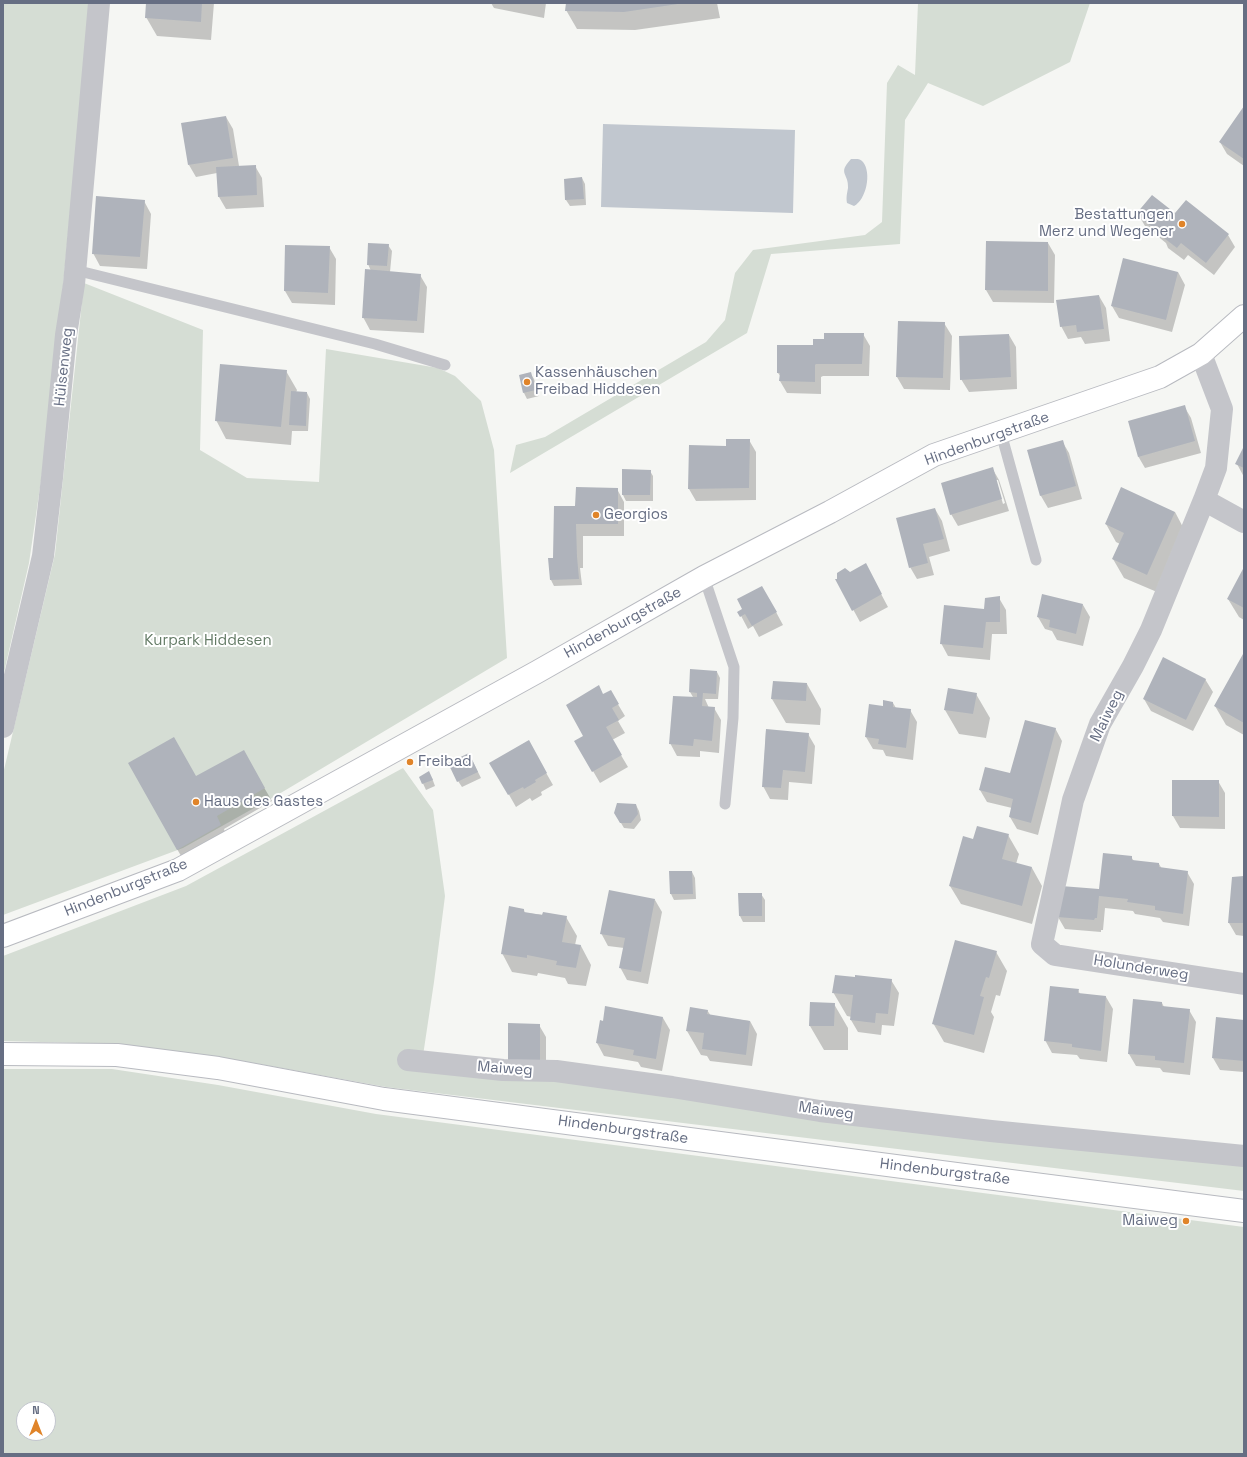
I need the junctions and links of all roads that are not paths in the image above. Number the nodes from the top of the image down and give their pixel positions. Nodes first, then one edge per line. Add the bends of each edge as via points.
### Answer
1 (99, 3) edge
2 (76, 270) junction
3 (1244, 316) edge
4 (1201, 354) junction
5 (445, 365) dead end
6 (1001, 432) junction
7 (1204, 500) junction
8 (1244, 522) edge
9 (1036, 560) dead end
10 (704, 577) junction
11 (3, 728) edge
12 (725, 804) dead end
13 (3, 936) edge
14 (1042, 944) joint
15 (1244, 984) edge
16 (3, 1054) edge
17 (408, 1060) dead end
18 (1244, 1156) edge
19 (1244, 1211) edge

1 - 2 street, Hülsenweg
2 - 5 lane via 367,342
2 - 11 street, Hülsenweg via 66,335 43,556
3 - 4 main road, Hindenburgstraße
4 - 6 main road, Hindenburgstraße via 1160,377
4 - 7 street, Maiweg via 1222,409 1216,468
6 - 9 lane
6 - 10 main road, Hindenburgstraße via 934,455
7 - 8 street
7 - 14 street, Maiweg via 1150,630 1100,724 1073,800
10 - 12 lane via 734,667 733,718
10 - 13 main road, Hindenburgstraße via 178,870
14 - 15 street, Holunderweg via 1055,955
16 - 19 main road, Hindenburgstraße via 116,1056 194,1065 384,1099
17 - 18 street, Maiweg via 503,1070 556,1071 820,1111

